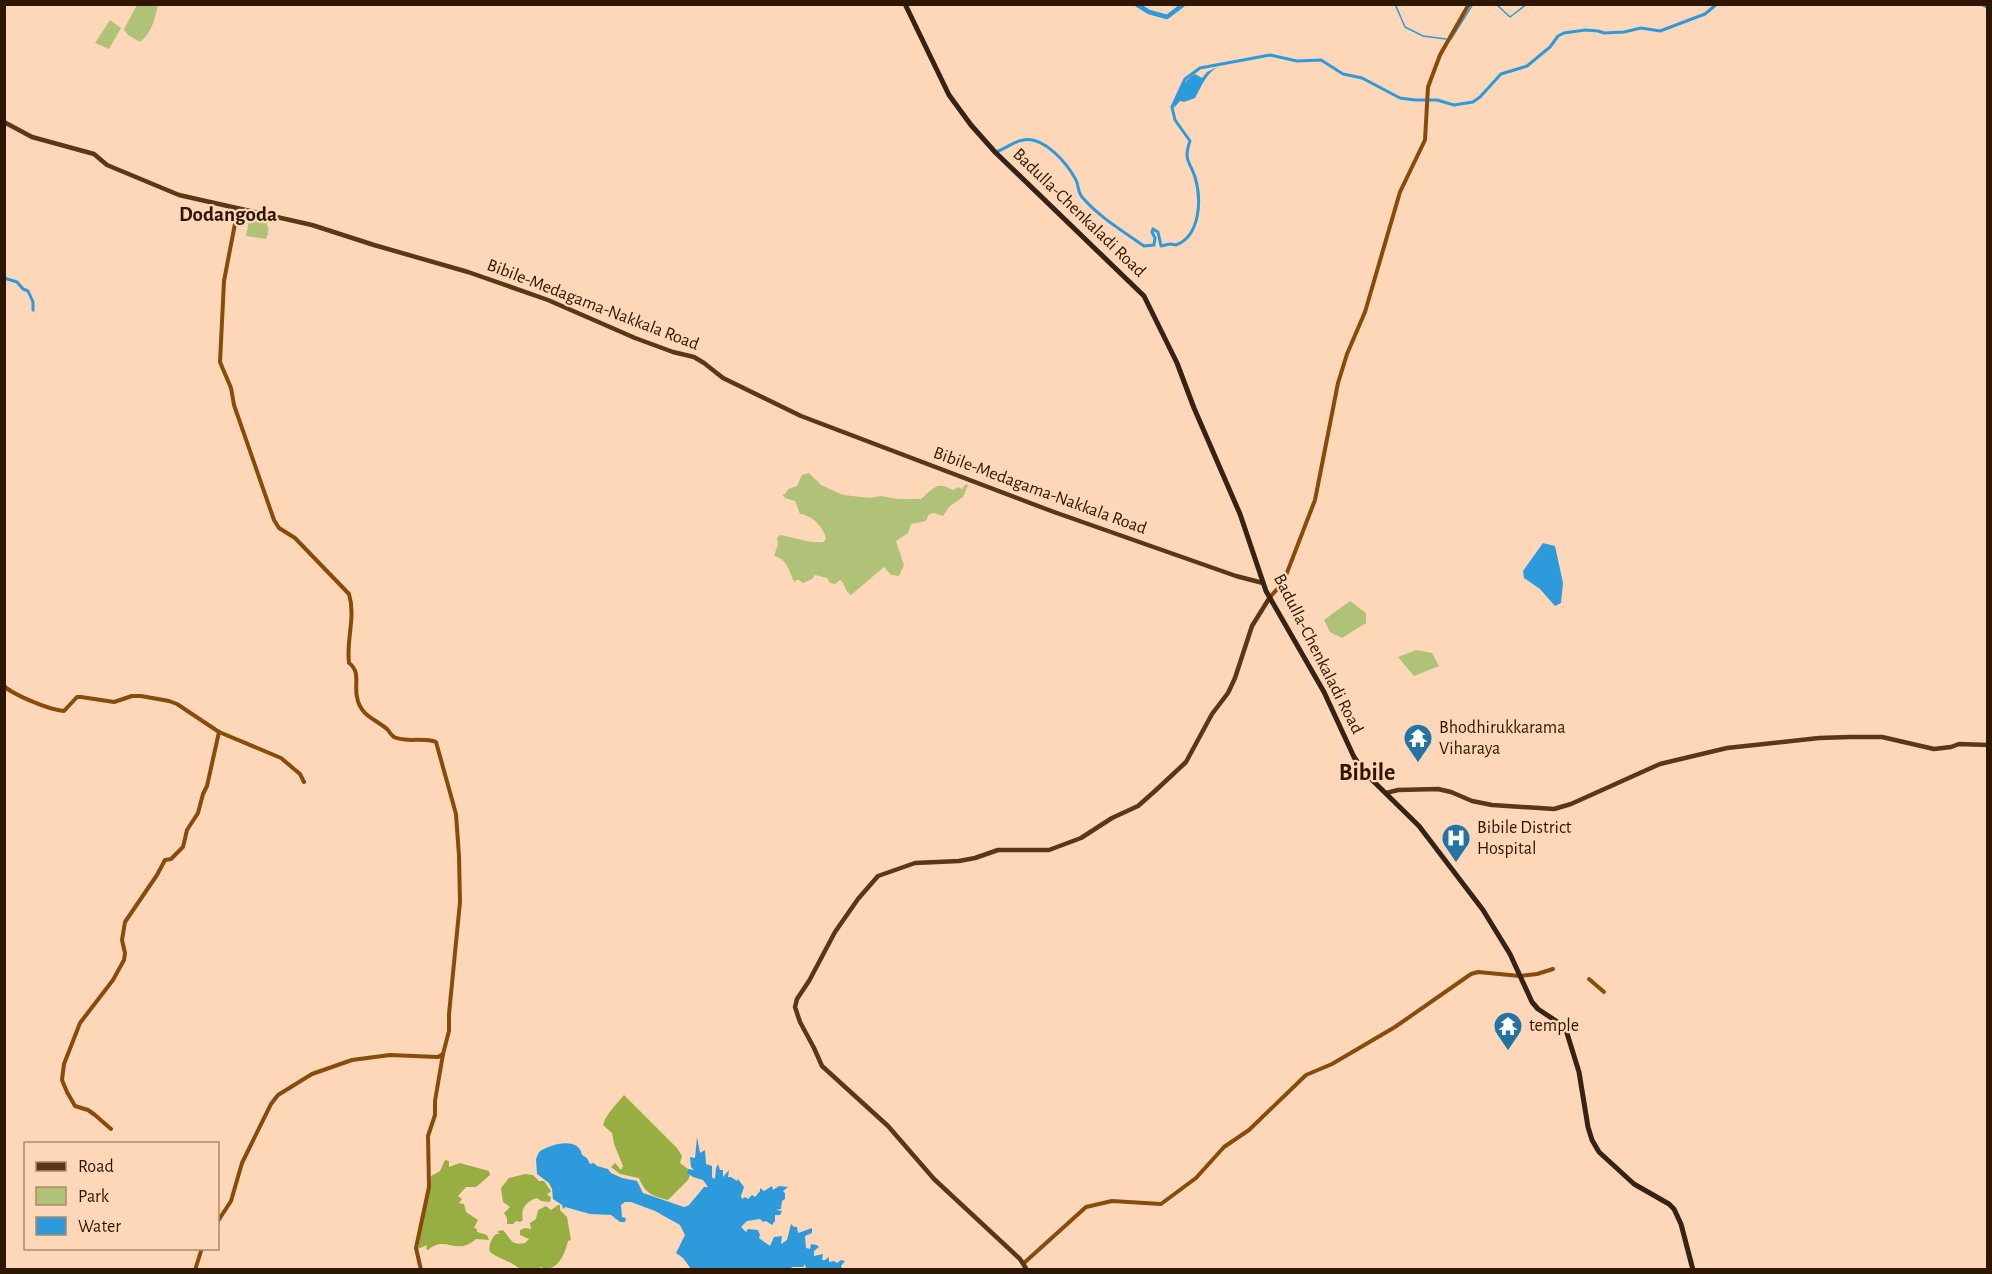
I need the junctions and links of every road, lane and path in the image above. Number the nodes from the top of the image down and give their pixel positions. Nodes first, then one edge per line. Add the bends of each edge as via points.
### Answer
1 (904, 4) edge
2 (1470, 4) edge
3 (4, 122) edge
4 (238, 208) junction
5 (1263, 583) junction
6 (1270, 597) junction
7 (4, 686) edge
8 (219, 732) junction
9 (1988, 745) edge
10 (304, 782) dead end
11 (1386, 793) junction
12 (1553, 969) dead end
13 (1520, 975) junction
14 (1588, 979) dead end
15 (1604, 992) dead end
16 (443, 1053) junction
17 (111, 1129) dead end
18 (219, 1220) edge
19 (201, 1250) edge
20 (1024, 1263) junction
21 (195, 1269) edge
22 (422, 1269) edge
23 (1027, 1269) edge
24 (1693, 1269) edge

1 - 5 highway, Badulla-Chenkaladi Road via 949,95 971,126 1144,296 1177,363 1240,514
2 - 6 main road via 1440,55 1428,87 1425,140 1400,192 1365,312 1338,383 1315,500 1283,583
3 - 4 main road, Bibile-Medagama-Nakkala Road via 32,137 94,154 107,165 179,195
4 - 5 main road, Bibile-Medagama-Nakkala Road via 312,225 548,300 635,338 694,357 723,378 801,416 1108,531
4 - 16 main road via 224,281 220,362 274,520 349,594 348,656 355,667 360,707 367,717 395,737 436,742 456,814 460,902 449,1031
5 - 6 highway, Badulla-Chenkaladi Road
6 - 11 highway, Badulla-Chenkaladi Road via 1324,692 1354,757
6 - 20 main road via 1252,626 1228,693 1200,740 1186,762 1138,806 1081,838 1049,850 998,850 959,861 915,863 878,876 835,932 797,999 795,1007 800,1022 822,1066 881,1119 934,1179
7 - 8 main road via 56,711 64,711 77,697 114,702 132,696 159,698 177,704
8 - 10 main road via 281,758
8 - 17 main road via 207,786 183,847 165,860 125,922 124,960 80,1023 64,1064 62,1080 75,1106 95,1114
9 - 11 main road via 1959,744 1934,749 1882,737 1850,737 1727,748 1660,764 1554,809 1492,805 1438,789
11 - 13 highway, Badulla-Chenkaladi Road via 1419,826 1483,910
12 - 13 main road
13 - 20 main road via 1471,974 1395,1027 1332,1064 1306,1074 1196,1178 1161,1204 1112,1201 1086,1208
13 - 24 highway, Badulla-Chenkaladi Road via 1532,1002 1569,1035 1595,1146 1634,1184 1674,1209
14 - 15 main road
16 - 18 main road via 438,1057 390,1055 352,1059 315,1072 278,1095
16 - 22 main road via 435,1115 428,1137 428,1196 416,1242
19 - 21 main road
20 - 23 main road

